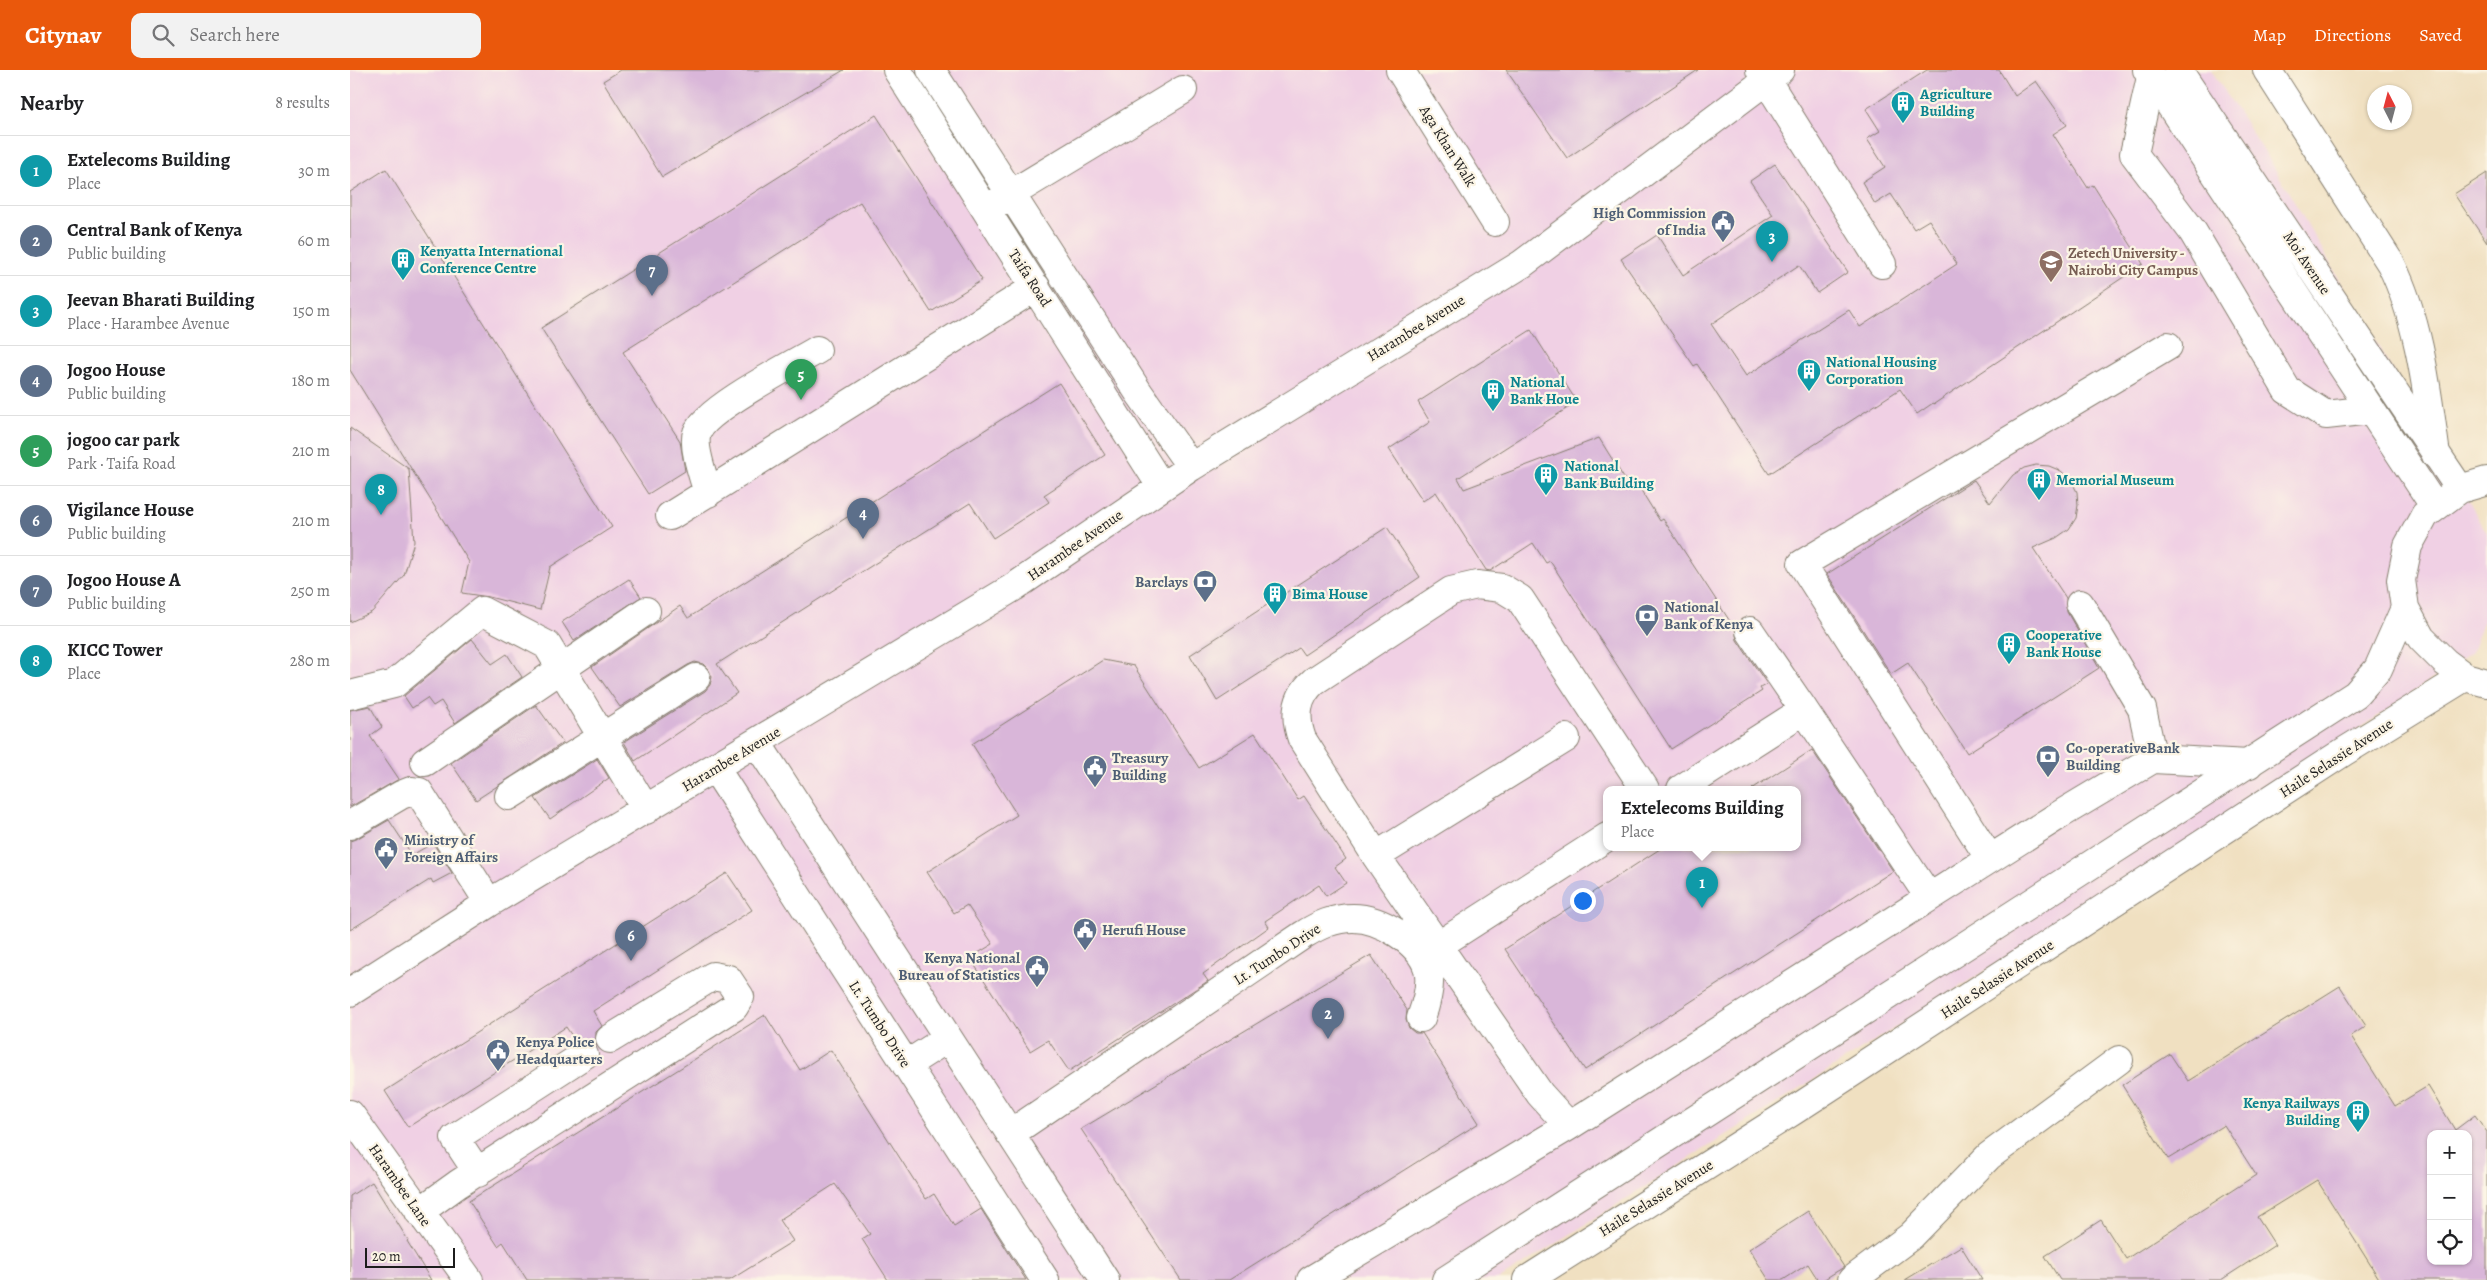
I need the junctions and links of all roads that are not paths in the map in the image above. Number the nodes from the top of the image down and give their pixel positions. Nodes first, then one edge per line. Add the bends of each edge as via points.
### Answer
1 (897, 70) edge
2 (931, 70) edge
3 (1400, 70) edge
4 (2178, 70) edge
5 (2267, 70) edge
6 (1769, 73) edge
7 (2149, 74) edge
8 (1183, 90) dead end
9 (1011, 194) junction
10 (986, 209) junction
11 (1495, 222) dead end
12 (1882, 264) dead end
13 (1036, 288) junction
14 (2168, 346) dead end
15 (817, 350) dead end
16 (2371, 410) junction
17 (2436, 455) junction
18 (1191, 466) junction
19 (2487, 481) edge
20 (1161, 486) junction
21 (2460, 489) junction
22 (708, 493) junction
23 (2436, 507) junction
24 (670, 516) dead end
25 (2080, 604) dead end
26 (2405, 608) junction
27 (646, 611) dead end
28 (1750, 631) dead end
29 (561, 667) junction
30 (696, 678) dead end
31 (2476, 680) edge
32 (350, 695) edge
33 (1804, 710) junction
34 (602, 737) junction
35 (1566, 738) dead end
36 (757, 743) junction
37 (2153, 759) junction
38 (425, 762) dead end
39 (2249, 764) junction
40 (715, 768) junction
41 (1643, 786) edge
42 (1686, 786) edge
43 (509, 796) dead end
44 (646, 810) junction
45 (350, 825) edge
46 (1603, 840) edge
47 (1376, 856) junction
48 (1990, 858) junction
49 (1929, 897) junction
50 (489, 903) junction
51 (1439, 945) junction
52 (350, 992) edge
53 (1422, 1018) dead end
54 (948, 1038) junction
55 (610, 1039) dead end
56 (584, 1055) dead end
57 (2119, 1060) dead end
58 (906, 1065) junction
59 (350, 1114) edge
60 (1569, 1126) junction
61 (1010, 1134) junction
62 (478, 1173) junction
63 (420, 1212) junction
64 (469, 1280) edge
65 (1045, 1280) edge
66 (1105, 1280) edge
67 (1311, 1280) edge
68 (1446, 1280) edge
69 (1527, 1280) edge
70 (1852, 1280) edge

1 - 10 main road, Taifa Road
2 - 9 main road, Taifa Road
3 - 11 main road, Aga Khan Walk
4 - 17 main road, Moi Avenue
5 - 17 main road, Moi Avenue via 2391,264 2404,290 2425,382
6 - 12 main road
6 - 18 main road, Harambee Avenue via 1522,264
7 - 16 main road, Moi Avenue
7 - 16 main road, Moi Avenue via 2134,154 2193,232 2287,390 2326,415
8 - 9 main road
9 - 10 main road
9 - 18 main road, Taifa Road via 1139,393
10 - 13 main road, Taifa Road
13 - 20 main road, Taifa Road
13 - 22 main road
14 - 48 main road via 1802,564
15 - 22 main road via 706,419 697,432 695,443
16 - 23 main road, Moi Avenue
17 - 21 main road, Moi Avenue
18 - 20 main road, Harambee Avenue
19 - 21 main road, Haile Selassie Avenue
20 - 36 main road, Harambee Avenue via 1014,587
21 - 23 main road, Haile Selassie Avenue
22 - 24 main road
23 - 26 main road, Haile Selassie Avenue via 2425,516 2408,546 2401,580
25 - 37 main road via 2142,709
26 - 31 main road, Haile Selassie Avenue via 2422,638 2445,662
26 - 39 main road via 2378,669 2356,694
27 - 29 main road
28 - 33 main road
29 - 32 main road via 547,645 482,611 394,684
29 - 34 main road
29 - 38 main road
30 - 34 main road
31 - 69 main road, Haile Selassie Avenue via 2353,746
33 - 42 main road
33 - 49 main road
34 - 43 main road
34 - 44 main road
35 - 47 main road
36 - 40 main road, Harambee Avenue
36 - 54 main road
37 - 39 main road
37 - 48 main road
39 - 68 main road
40 - 44 main road, Harambee Avenue
40 - 58 main road, Lt. Tumbo Drive
41 - 47 main road via 1520,599 1502,588 1477,585 1451,591 1314,681 1303,691 1298,703 1298,727 1302,739
44 - 50 main road, Harambee Avenue
45 - 50 main road via 401,795 419,792
46 - 51 main road
47 - 51 main road
48 - 49 main road
49 - 60 main road
50 - 52 main road, Harambee Avenue
51 - 60 main road via 1540,1094
53 - 61 main road, Lt. Tumbo Drive via 1429,977 1423,959 1411,943 1393,930 1364,919 1336,919 1303,935
54 - 58 main road
54 - 61 main road
55 - 62 main road via 713,976 728,979 740,997 734,1007
56 - 62 main road via 454,1138
57 - 70 main road via 1989,1156 1911,1236
58 - 65 main road, Lt. Tumbo Drive
59 - 63 main road, Harambee Lane
60 - 67 main road
61 - 66 main road
62 - 63 main road
63 - 64 main road, Harambee Lane

